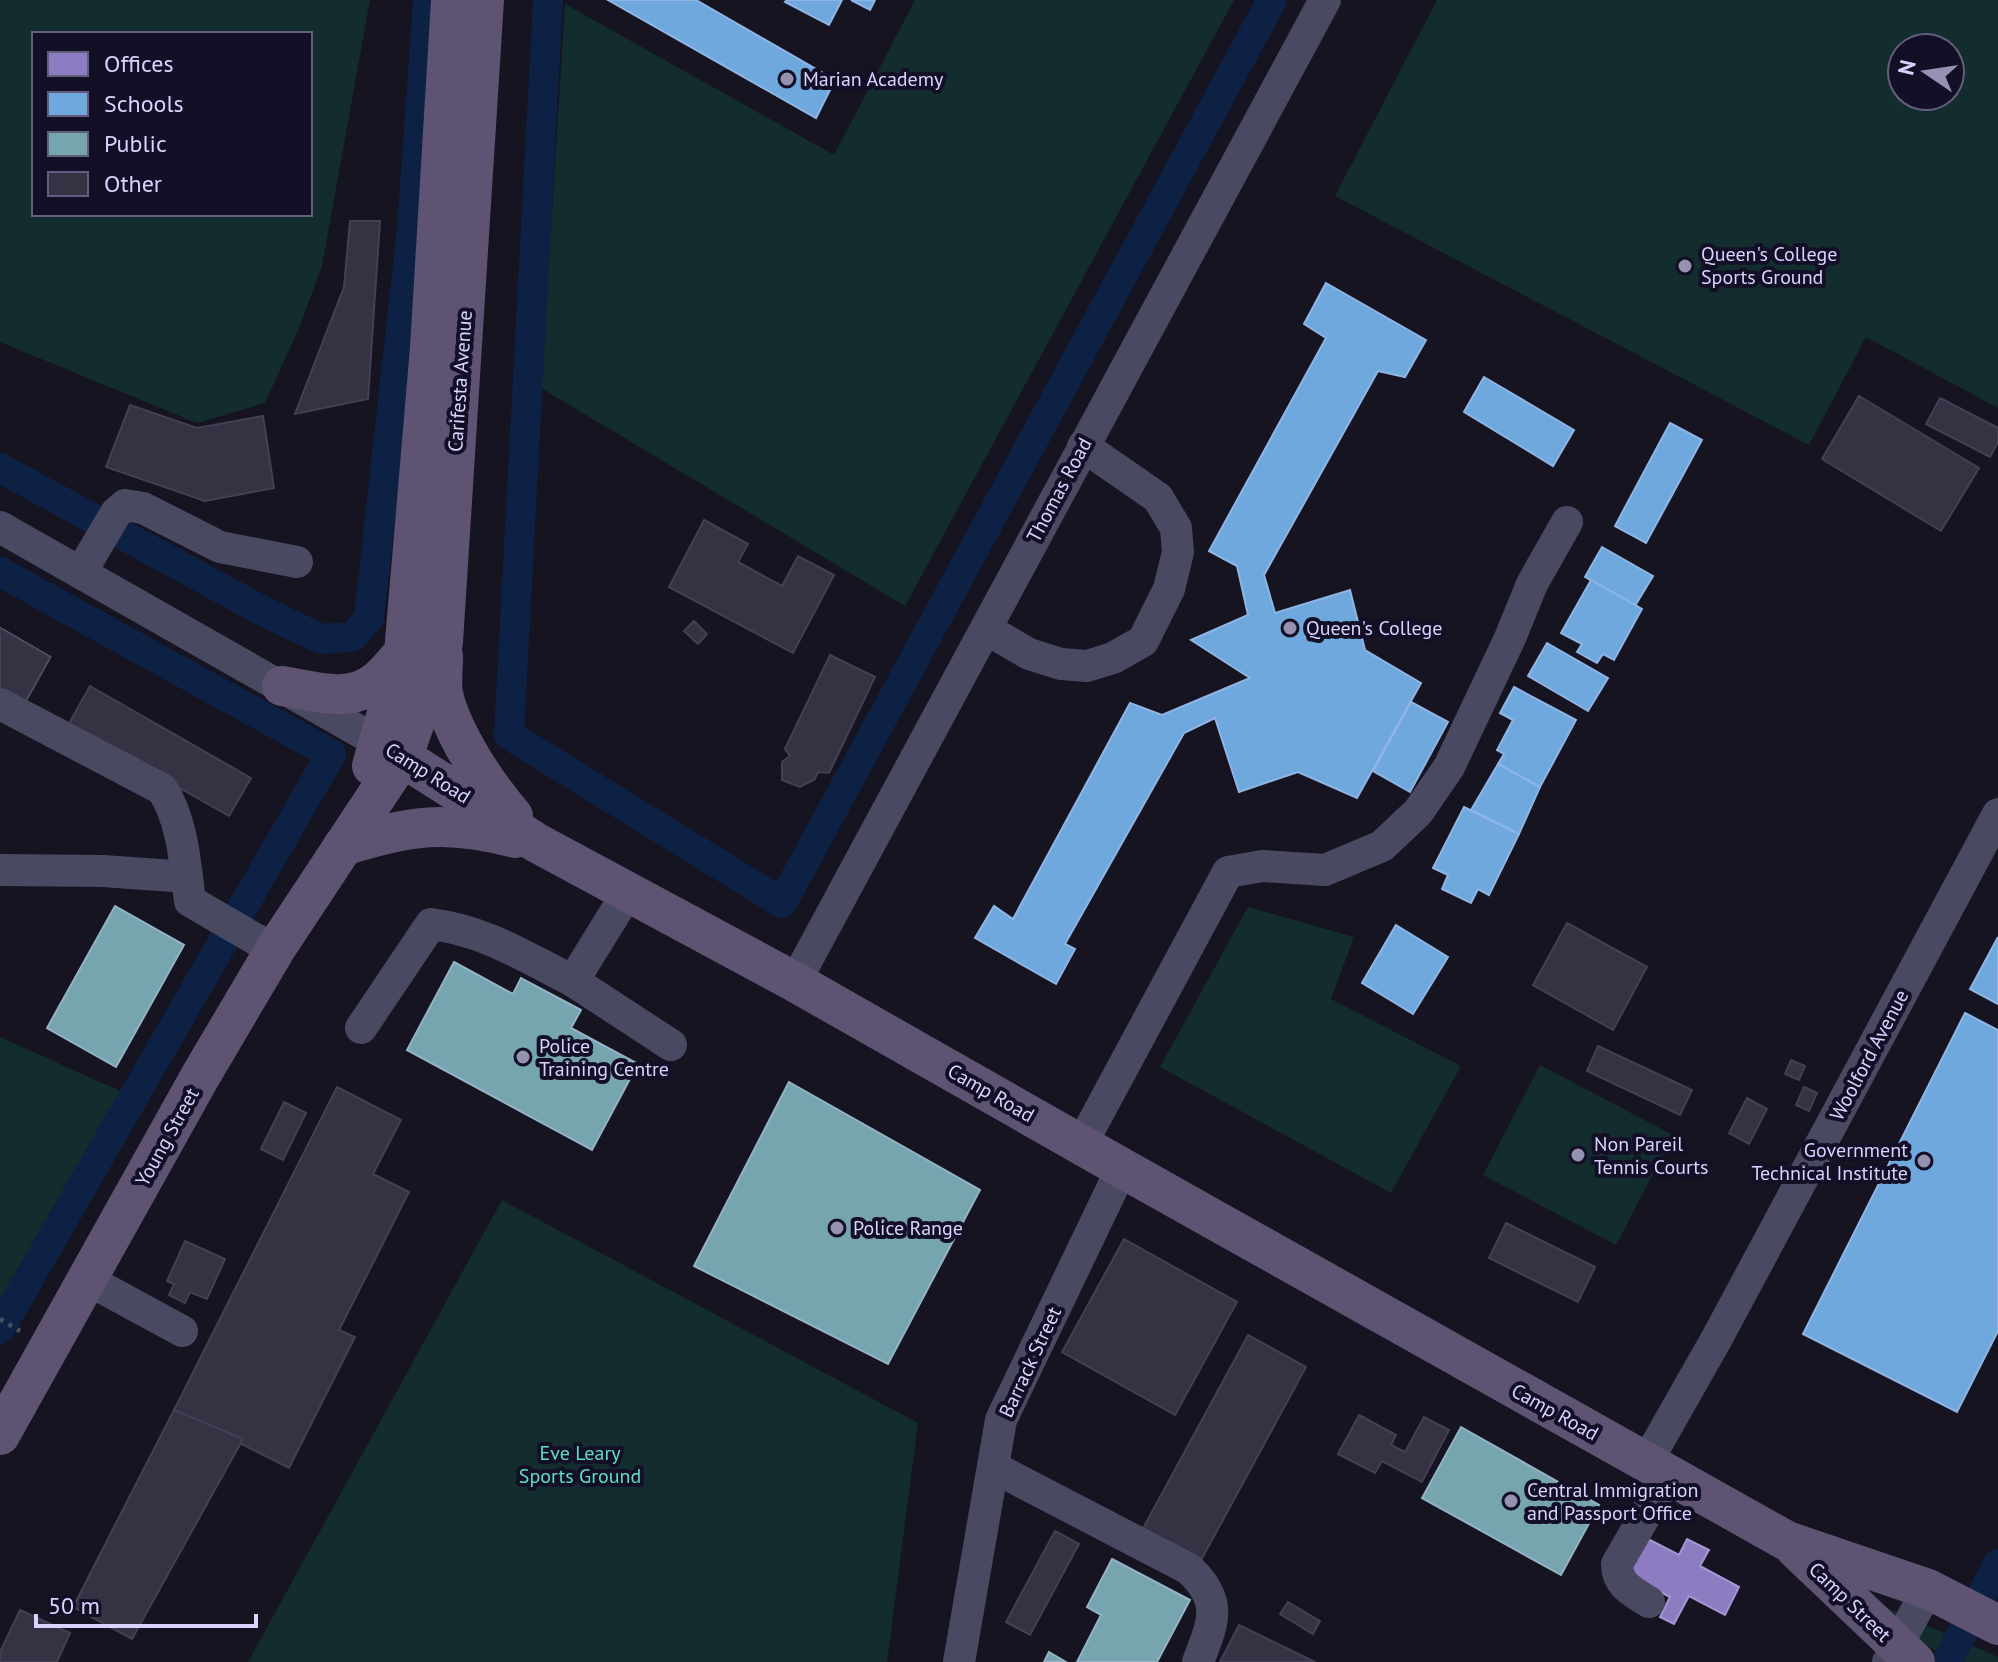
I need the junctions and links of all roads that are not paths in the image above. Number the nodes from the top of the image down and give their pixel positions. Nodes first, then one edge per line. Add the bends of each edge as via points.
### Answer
1 (451, 0) edge
2 (484, 0) edge
3 (1325, 0) edge
4 (1083, 446) junction
5 (1567, 522) dead end
6 (0, 527) edge
7 (88, 562) junction
8 (297, 562) dead end
9 (986, 629) junction
10 (443, 642) junction
11 (404, 653) junction
12 (282, 686) junction
13 (0, 704) edge
14 (391, 750) junction
15 (1998, 814) edge
16 (537, 843) junction
17 (343, 846) junction
18 (0, 870) edge
19 (187, 877) junction
20 (628, 892) junction
21 (265, 944) junction
22 (573, 981) junction
23 (795, 982) junction
24 (361, 1028) dead end
25 (671, 1045) dead end
26 (1090, 1129) junction
27 (1122, 1168) junction
28 (97, 1286) junction
29 (182, 1331) dead end
30 (4, 1417) edge
31 (993, 1467) junction
32 (1657, 1468) junction
33 (1787, 1541) junction
34 (1935, 1592) junction
35 (1649, 1602) dead end
36 (1998, 1625) edge
37 (1903, 1658) edge
38 (959, 1662) edge
39 (1198, 1662) edge

1 - 11 main road, Carifesta Avenue via 430,348
2 - 10 main road, Carifesta Avenue
3 - 4 street, Thomas Road
4 - 9 street, Thomas Road
4 - 9 street via 1158,498 1176,528 1178,552 1169,589 1143,641 1087,666 1029,654
5 - 26 street via 1532,584 1449,767 1418,812 1382,846 1325,870 1262,866 1228,872
6 - 7 street, Camp Road
7 - 8 street via 125,505 143,508 220,547
7 - 12 street, Camp Road
9 - 23 street, Thomas Road
10 - 14 main road, Carifesta Avenue
10 - 16 main road via 443,694 458,731 488,789
11 - 12 main road via 377,681 347,695
11 - 14 main road, Carifesta Avenue
12 - 14 street, Camp Road
13 - 19 street via 162,789 177,822
14 - 16 main road, Camp Road
14 - 17 main road, Young Street
15 - 32 street, Woolford Avenue via 1671,1418
16 - 17 main road via 476,828 420,826
16 - 20 main road, Camp Road
17 - 21 main road, Young Street
18 - 19 street
19 - 21 street via 190,901
20 - 22 street
20 - 23 main road, Camp Road
21 - 28 main road, Young Street
22 - 24 street via 462,928 431,924
22 - 25 street
23 - 26 main road, Camp Road
26 - 27 main road, Camp Road
27 - 31 street, Barrack Street via 1001,1420
27 - 32 main road, Camp Road
28 - 29 street
28 - 30 main road, Young Street
31 - 38 street, Barrack Street
31 - 39 street via 1189,1569 1212,1600 1213,1617
32 - 33 main road, Camp Road
32 - 35 street, Woolford Avenue via 1617,1564 1617,1577
33 - 34 main road, Camp Road
33 - 37 main road, Camp Street
34 - 36 main road, Camp Road
34 - 37 street

